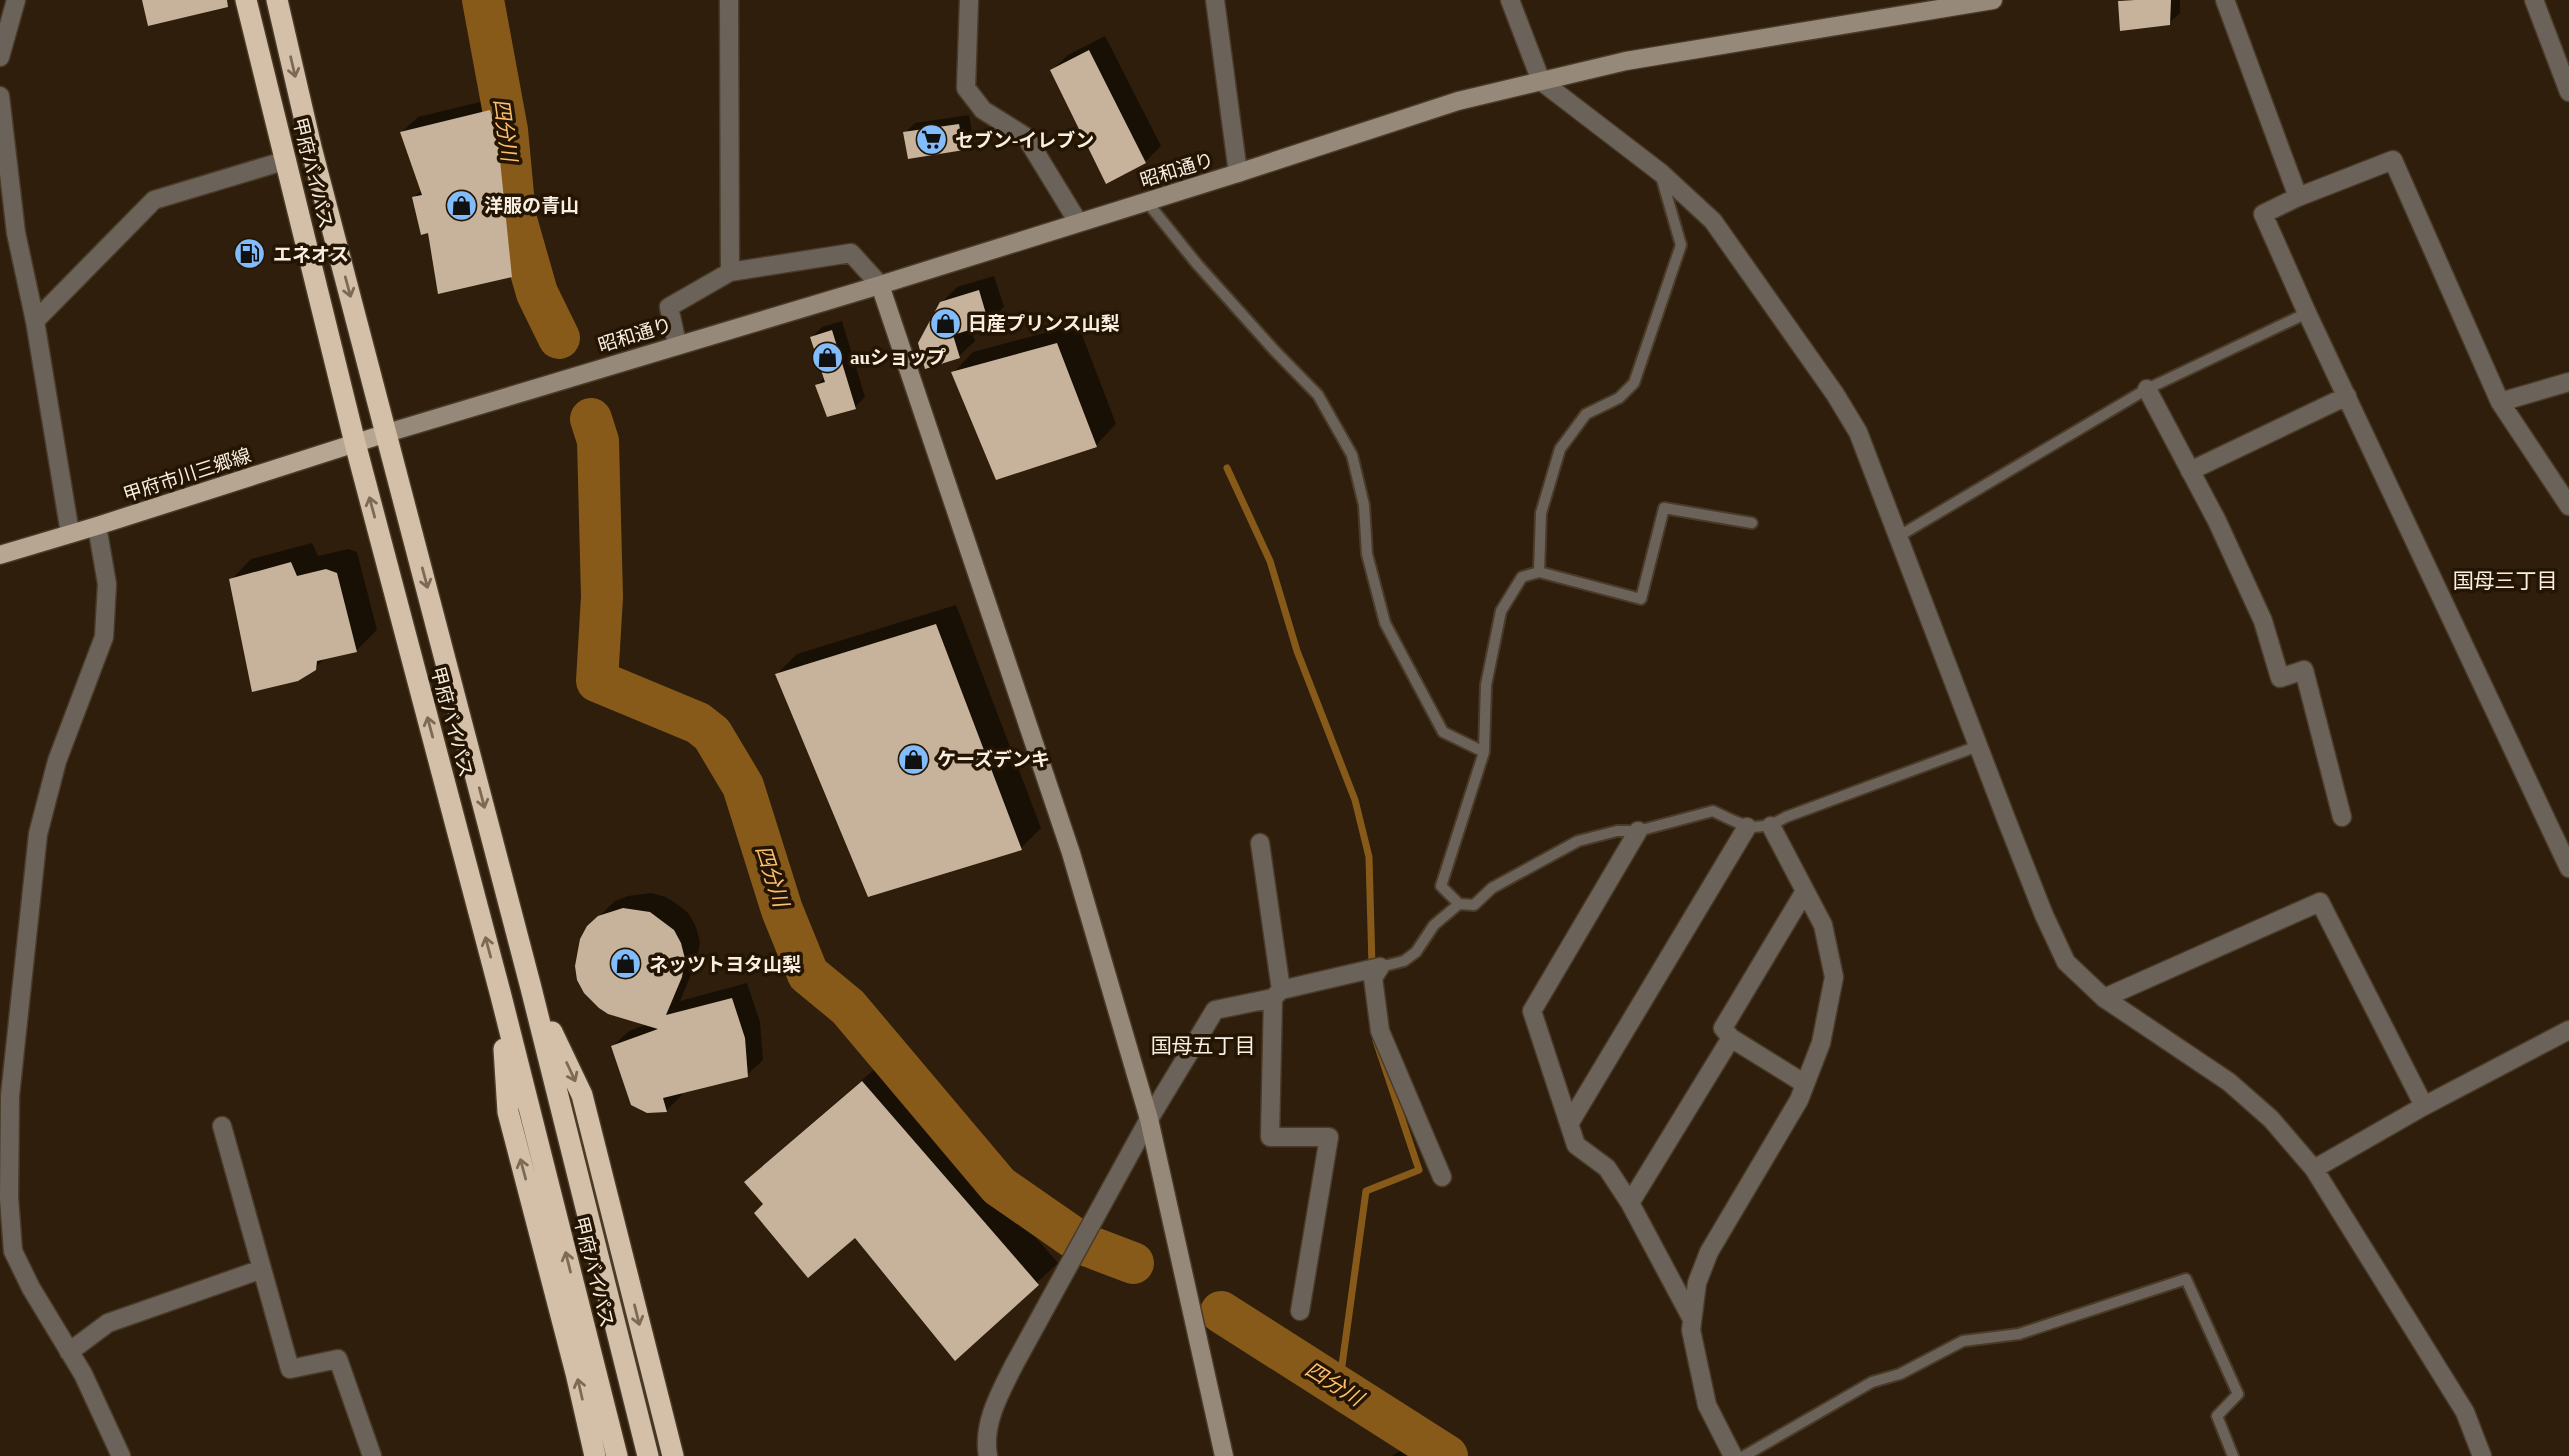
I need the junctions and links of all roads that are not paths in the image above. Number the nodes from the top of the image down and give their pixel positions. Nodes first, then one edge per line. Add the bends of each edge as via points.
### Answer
1 (16, 0) edge
2 (246, 0) edge
3 (277, 0) edge
4 (729, 0) edge
5 (969, 0) edge
6 (1215, 0) edge
7 (1510, 0) edge
8 (1993, 0) edge
9 (2225, 0) edge
10 (2534, 0) edge
11 (0, 57) edge
12 (1541, 81) junction
13 (2569, 92) edge
14 (0, 96) edge
15 (287, 160) junction
16 (1238, 173) junction
17 (1661, 173) junction
18 (2298, 197) junction
19 (1147, 202) junction
20 (1078, 222) junction
21 (730, 272) junction
22 (880, 285) junction
23 (2307, 313) junction
24 (35, 321) junction
25 (677, 344) junction
26 (2569, 382) edge
27 (2147, 388) junction
28 (2347, 396) junction
29 (2500, 402) junction
30 (387, 433) junction
31 (355, 443) junction
32 (2190, 471) junction
33 (2569, 506) edge
34 (1752, 523) dead end
35 (97, 526) junction
36 (70, 533) junction
37 (1899, 536) junction
38 (0, 555) edge
39 (1539, 572) junction
40 (1978, 746) junction
41 (1484, 752) junction
42 (2343, 817) dead end
43 (1771, 826) junction
44 (1747, 827) junction
45 (1638, 831) junction
46 (1259, 843) dead end
47 (2569, 868) edge
48 (1805, 891) junction
49 (1459, 904) junction
50 (1380, 967) junction
51 (531, 989) junction
52 (1277, 994) junction
53 (501, 996) junction
54 (2104, 998) junction
55 (2569, 1030) edge
56 (1731, 1038) junction
57 (1805, 1084) junction
58 (2424, 1106) junction
59 (1149, 1119) junction
60 (1569, 1124) junction
61 (222, 1126) dead end
62 (2314, 1168) junction
63 (1442, 1177) dead end
64 (1630, 1203) junction
65 (262, 1269) junction
66 (1300, 1311) dead end
67 (1692, 1319) junction
68 (69, 1352) junction
69 (121, 1456) edge
70 (372, 1456) edge
71 (595, 1456) edge
72 (617, 1456) edge
73 (648, 1456) edge
74 (673, 1456) edge
75 (988, 1456) edge
76 (1224, 1456) edge
77 (1733, 1456) edge
78 (1744, 1456) edge
79 (2233, 1456) edge
80 (2482, 1456) edge

1 - 11 street
2 - 15 highway, 甲府バイパス
3 -> 30 highway, 甲府バイパス
4 - 21 street
5 - 20 street via 966,88 983,110 1026,137
6 - 16 street
7 - 12 street
8 - 12 street, 昭和通り via 1626,61
9 - 18 street
10 - 13 street
12 - 16 street, 昭和通り via 1458,101
12 - 17 street
14 - 24 street via 16,233
15 - 24 street via 154,200
15 - 31 highway, 甲府バイパス
16 - 19 street, 昭和通り
17 - 37 street via 1713,220 1835,394 1858,432
17 - 39 lane via 1681,245 1634,383 1619,398 1586,414 1560,450 1541,513
18 - 23 street via 2263,214
18 - 29 street via 2393,160
19 - 20 street, 昭和通り
19 - 41 lane via 1197,264 1318,395 1352,455 1364,505 1367,554 1385,623 1443,732
20 - 22 street, 昭和通り
21 - 22 street via 850,253
21 - 25 street via 669,307
22 - 25 street, 昭和通り
22 - 59 street via 1071,853
23 - 27 lane
23 - 28 street
24 - 36 street
25 - 30 street, 昭和通り
26 - 29 street
27 - 32 street
27 - 37 lane
28 - 32 street
28 - 47 street
29 - 33 street
30 - 31 main road, 甲府市川三郷線
30 -> 51 highway, 甲府バイパス
31 - 35 main road, 甲府市川三郷線
53 -> 31 highway, 甲府バイパス
32 - 42 street via 2263,621 2280,678 2304,670
34 - 39 lane via 1664,508 1641,599
35 - 36 main road, 甲府市川三郷線
35 - 68 street via 107,584 104,637 57,761 38,834 10,1096 13,1251
36 - 38 main road, 甲府市川三郷線
37 - 40 street
39 - 41 lane via 1522,577 1501,611 1486,685
40 - 43 lane
40 - 54 street via 2066,962
41 - 49 lane via 1441,886
43 - 44 lane
43 - 48 street
44 - 45 lane via 1713,811
44 - 60 street
45 - 49 lane via 1578,841 1492,888 1474,905
45 - 60 street via 1532,1011
46 - 52 street
48 - 56 street via 1723,1028
48 - 57 street via 1824,925 1834,977 1821,1043
49 - 50 lane via 1434,925 1416,952 1404,961
50 - 52 street
50 - 63 street via 1373,978 1380,1031
51 - 73 highway, 甲府バイパス
51 -> 74 highway via 582,1096
52 - 59 street via 1215,1010
52 - 66 street via 1270,1137 1329,1137
71 -> 53 highway via 508,1112
72 -> 53 highway, 甲府バイパス
54 - 58 street via 2320,902
54 - 62 street via 2229,1082 2271,1119
55 - 58 street
56 - 57 street
56 - 64 street
57 - 67 street via 1709,1252 1697,1283
58 - 62 street
59 - 75 street via 995,1404 986,1444
59 - 76 street
60 - 64 street via 1576,1145 1607,1168
61 - 65 street
62 - 80 street via 2465,1412
64 - 67 street
65 - 68 street via 108,1323
65 - 70 street via 289,1369 338,1359
67 - 77 street via 1690,1330 1707,1405
68 - 69 street
78 - 79 lane via 1872,1382 1900,1374 1963,1341 2019,1334 2186,1279 2238,1394 2217,1416

